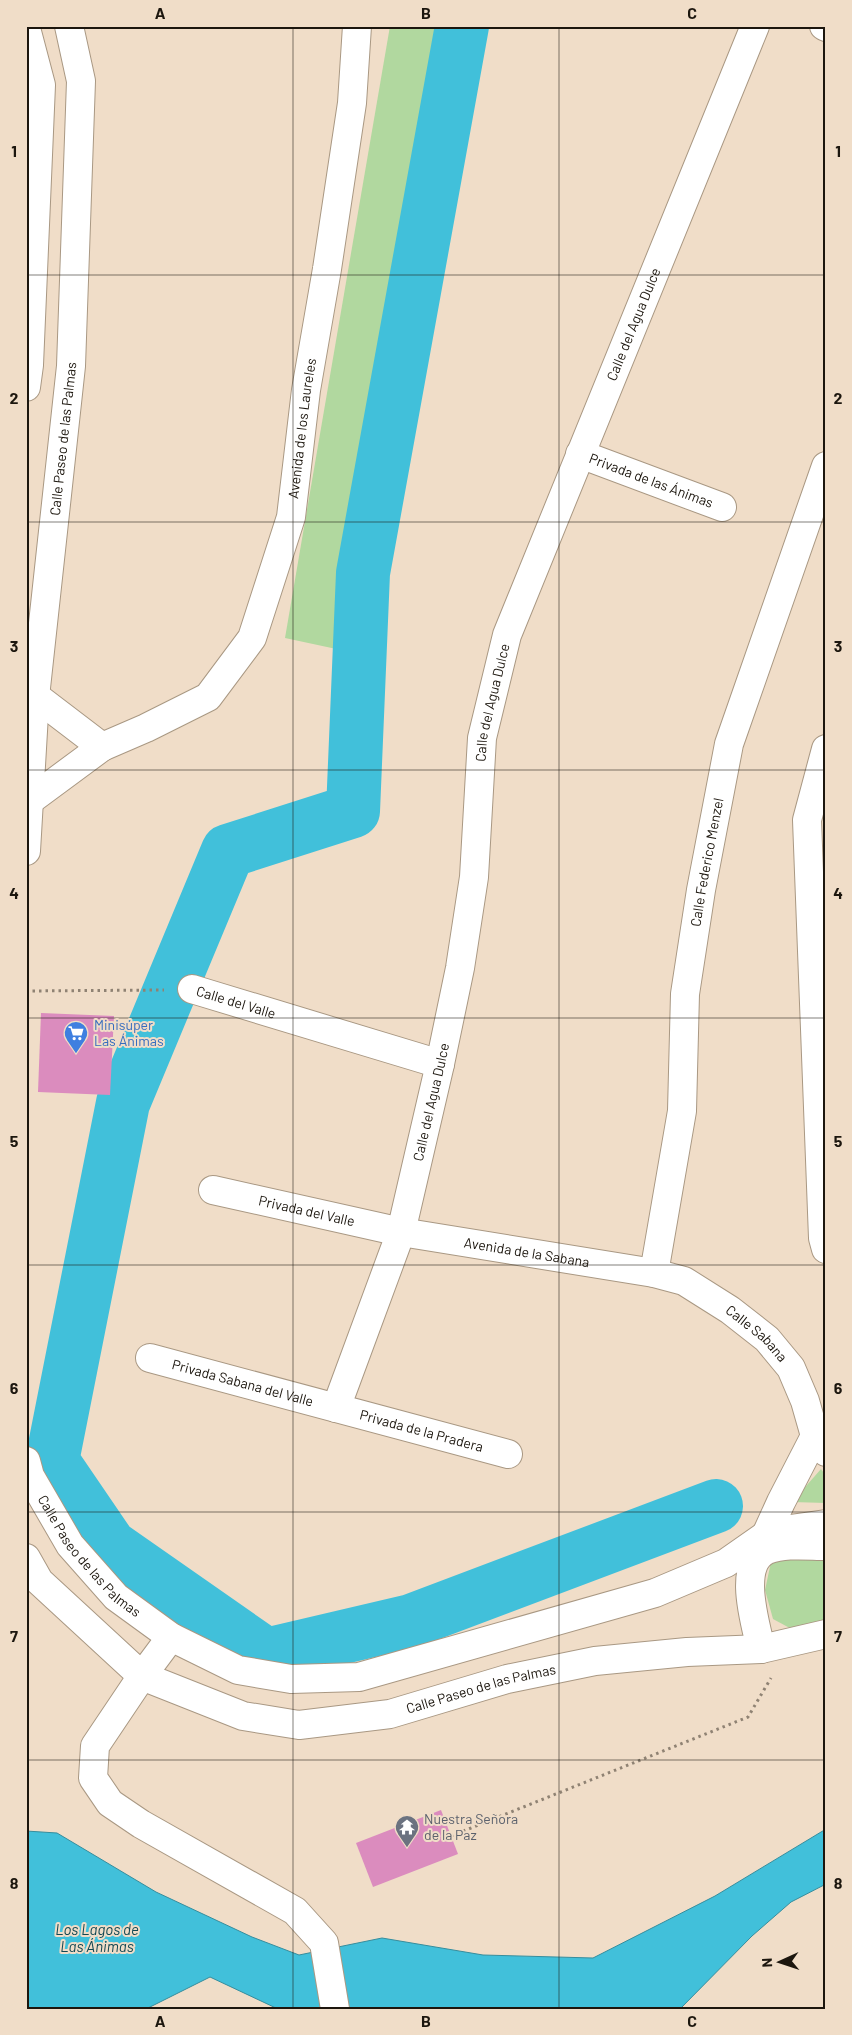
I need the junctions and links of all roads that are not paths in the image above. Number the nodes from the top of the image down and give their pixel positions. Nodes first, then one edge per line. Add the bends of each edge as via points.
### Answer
1 (69, 26) edge
2 (357, 26) edge
3 (755, 26) edge
4 (26, 28) edge
5 (26, 387) edge
6 (580, 454) junction
7 (826, 466) edge
8 (722, 507) dead end
9 (31, 693) edge
10 (102, 747) junction
11 (826, 749) edge
12 (29, 801) junction
13 (26, 851) edge
14 (192, 990) road end
15 (440, 1064) junction
16 (213, 1190) dead end
17 (401, 1232) junction
18 (826, 1249) edge
19 (654, 1273) junction
20 (150, 1358) dead end
21 (336, 1408) junction
22 (820, 1444) edge
23 (508, 1454) dead end
24 (26, 1461) edge
25 (826, 1524) edge
26 (766, 1535) junction
27 (826, 1546) edge
28 (26, 1558) edge
29 (826, 1634) edge
30 (171, 1637) junction
31 (761, 1649) junction
32 (142, 1676) junction
33 (335, 2009) edge

1 - 9 street, Calle Paseo de las Palmas via 81,81 71,366
2 - 10 street, Avenida de los Laureles via 352,103 306,390 291,517 252,638 208,697
3 - 6 street, Calle del Agua Dulce
4 - 5 street via 40,85
6 - 8 street, Privada de las Ánimas
6 - 15 street, Calle del Agua Dulce via 507,635 482,738 474,877 460,968
7 - 19 street, Calle Federico Menzel via 729,744 685,994 682,1110
9 - 10 street
9 - 12 street, Calle Paseo de las Palmas
10 - 12 street, Avenida de los Laureles
11 - 18 street via 807,820 823,1238
12 - 13 street, Calle Paseo de las Palmas
14 - 15 street, Calle del Valle
15 - 17 street, Calle del Agua Dulce
16 - 17 street, Privada del Valle
17 - 19 street, Avenida de la Sabana
17 - 21 street, Calle del Agua Dulce
19 - 22 street, Calle Sabana via 684,1281 730,1310 767,1339 791,1368
20 - 21 street, Privada Sabana del Valle
21 - 23 street, Privada de la Pradera
22 - 26 street, Calle Sabana via 781,1502
24 - 30 street, Calle Paseo de las Palmas via 30,1476 70,1545 116,1597
25 - 26 street, Calle Paseo de las Palmas
26 - 30 street, Calle Paseo de las Palmas via 726,1563 655,1593 359,1677 291,1679 238,1670
27 - 31 street via 779,1547 766,1551 755,1562 750,1591
28 - 32 street, Calle Paseo de las Palmas via 39,1581
29 - 31 street, Calle Paseo de las Palmas
30 - 32 street
31 - 32 street, Calle Paseo de las Palmas via 595,1661 507,1679 390,1714 299,1725 243,1716
32 - 33 street via 95,1746 93,1778 110,1803 141,1824 295,1911 324,1943

